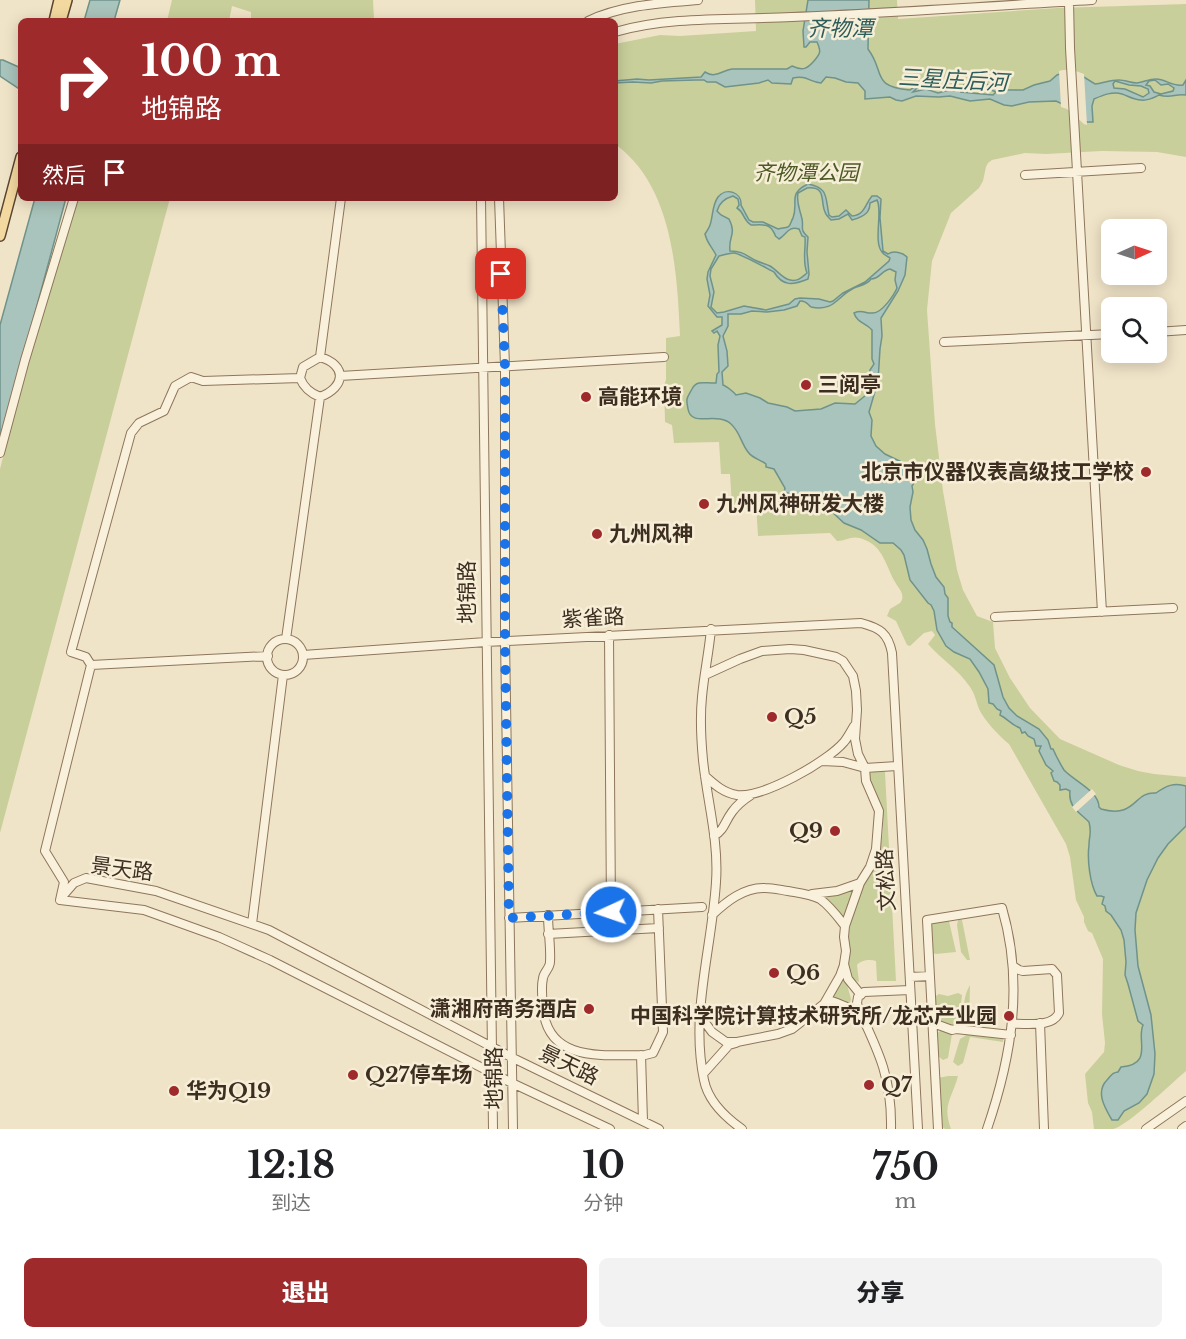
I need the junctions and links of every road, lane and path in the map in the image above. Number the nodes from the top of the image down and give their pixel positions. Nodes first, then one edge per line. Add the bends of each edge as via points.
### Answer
1 (59, 0) edge
2 (67, 0) edge
3 (698, 0) edge
4 (1092, 0) edge
5 (1069, 1) edge
6 (55, 18) edge
7 (63, 18) edge
8 (594, 18) edge
9 (618, 31) edge
10 (18, 168) edge
11 (1140, 168) dead end
12 (1077, 172) junction
13 (1025, 175) dead end
14 (73, 201) edge
15 (341, 201) edge
16 (481, 201) edge
17 (499, 201) edge
18 (0, 236) edge
19 (1186, 330) edge
20 (1167, 331) edge
21 (1101, 334) edge
22 (1087, 335) junction
23 (944, 342) dead end
24 (320, 357) junction
25 (664, 357) dead end
26 (505, 366) junction
27 (483, 367) junction
28 (340, 376) junction
29 (300, 378) junction
30 (320, 397) junction
31 (0, 453) edge
32 (1173, 608) dead end
33 (1102, 612) junction
34 (995, 617) dead end
35 (711, 629) junction
36 (883, 632) joint
37 (609, 635) junction
38 (286, 639) junction
39 (505, 640) junction
40 (486, 642) junction
41 (303, 655) junction
42 (268, 656) junction
43 (91, 665) junction
44 (283, 675) junction
45 (705, 675) junction
46 (855, 724) junction
47 (822, 761) junction
48 (897, 766) junction
49 (865, 768) junction
50 (705, 776) junction
51 (754, 793) junction
52 (714, 836) junction
53 (860, 884) junction
54 (809, 895) junction
55 (60, 900) junction
56 (702, 907) dead end
57 (658, 909) junction
58 (611, 912) junction
59 (548, 915) junction
60 (712, 915) junction
61 (509, 918) junction
62 (252, 924) junction
63 (845, 926) junction
64 (659, 928) junction
65 (548, 934) junction
66 (844, 964) junction
67 (1013, 966) junction
68 (930, 976) junction
69 (910, 977) junction
70 (910, 990) junction
71 (861, 994) junction
72 (827, 1000) junction
73 (859, 1010) junction
74 (700, 1015) junction
75 (933, 1023) junction
76 (1040, 1023) junction
77 (1012, 1024) junction
78 (1011, 1035) junction
79 (737, 1042) junction
80 (491, 1047) junction
81 (641, 1055) junction
82 (513, 1058) junction
83 (492, 1072) junction
84 (703, 1074) junction
85 (512, 1083) junction
86 (1186, 1101) edge
87 (643, 1121) junction
88 (1186, 1126) edge
89 (493, 1129) edge
90 (513, 1129) edge
91 (610, 1129) edge
92 (659, 1129) edge
93 (742, 1129) edge
94 (891, 1129) edge
95 (918, 1129) edge
96 (938, 1129) edge
97 (987, 1129) edge
98 (1044, 1129) edge
99 (1146, 1129) edge
100 (1182, 1129) edge

1 - 6 main road
2 - 7 main road
3 - 8 street via 633,7
4 - 5 street
5 - 9 street via 668,22
5 - 12 street
10 - 18 main road
11 - 12 street
12 - 13 street
12 - 22 street
14 - 31 street
15 - 24 street
16 - 27 street, 地锦路
17 - 26 street, 地锦路
19 - 20 street
21 - 22 street
22 - 23 street
22 - 33 street
24 - 28 street via 330,360
24 - 29 street via 303,368
25 - 26 street
26 - 27 street
26 - 39 street, 地锦路
27 - 28 street
27 - 40 street, 地锦路
28 - 30 street via 338,385
29 - 30 street via 304,387
29 - 43 street via 203,381 191,376 176,386 164,411 139,423 131,433 71,652 86,657
30 - 38 street
32 - 33 street
33 - 34 street
35 - 36 street, 紫雀路 via 861,623
35 - 37 street, 紫雀路
35 - 45 street
36 - 48 street, 文松路 via 892,653
37 - 39 street, 紫雀路
37 - 58 street
38 - 41 street via 297,644
38 - 42 street via 276,642
39 - 40 street, 紫雀路
39 - 61 street, 地锦路
40 - 41 street, 紫雀路
40 - 80 street, 地锦路
41 - 44 street via 298,670
42 - 43 street
42 - 44 street via 270,666
43 - 55 street via 45,851 64,882
44 - 62 street
45 - 46 street via 762,651 804,650 836,657 853,676
45 - 50 street via 701,699
46 - 47 street via 845,741
46 - 49 street via 858,754
47 - 49 street
47 - 51 street
48 - 49 street
48 - 69 street, 文松路
49 - 53 street via 879,822 876,849
50 - 51 street via 726,792
50 - 52 street
51 - 52 street via 733,810 722,831
52 - 60 street via 716,881
53 - 54 street
53 - 63 street
54 - 60 street via 759,888 738,895
54 - 63 street via 826,904
55 - 62 street, 景天路 via 74,883 86,878 156,891
55 - 83 street, 景天路 via 144,910 219,937
56 - 57 street
57 - 58 street
57 - 64 street
58 - 59 street
59 - 61 street
59 - 65 street
60 - 74 street
61 - 82 street, 地锦路
62 - 80 street, 景天路
63 - 66 street
64 - 65 street
64 - 81 street via 663,1032 652,1053
65 - 81 street via 550,965 543,978 542,995 550,1033 567,1048 580,1053
66 - 71 street via 848,979
66 - 72 street
67 - 68 street via 1002,908 927,920
67 - 76 street via 1023,971 1052,969 1057,975 1059,1013 1048,1023
67 - 77 street
68 - 69 street
68 - 75 street
69 - 70 street, 文松路
70 - 71 street
70 - 95 street, 文松路
71 - 73 street
72 - 73 street
72 - 79 street via 792,1029
73 - 94 street via 885,1071 891,1099
74 - 79 street via 718,1038
74 - 84 street via 698,1042
75 - 78 street via 952,1030
75 - 96 street
76 - 77 street
76 - 98 street
77 - 78 street
78 - 97 street via 1003,1080
79 - 84 street
80 - 82 street, 景天路
80 - 83 street, 地锦路
81 - 87 street
82 - 85 street, 地锦路
82 - 87 street, 景天路
83 - 85 street, 景天路
83 - 89 street, 地锦路
84 - 93 street via 711,1098 726,1118
85 - 90 street, 地锦路
85 - 91 street, 景天路
86 - 99 street
87 - 92 street, 景天路
88 - 100 street

